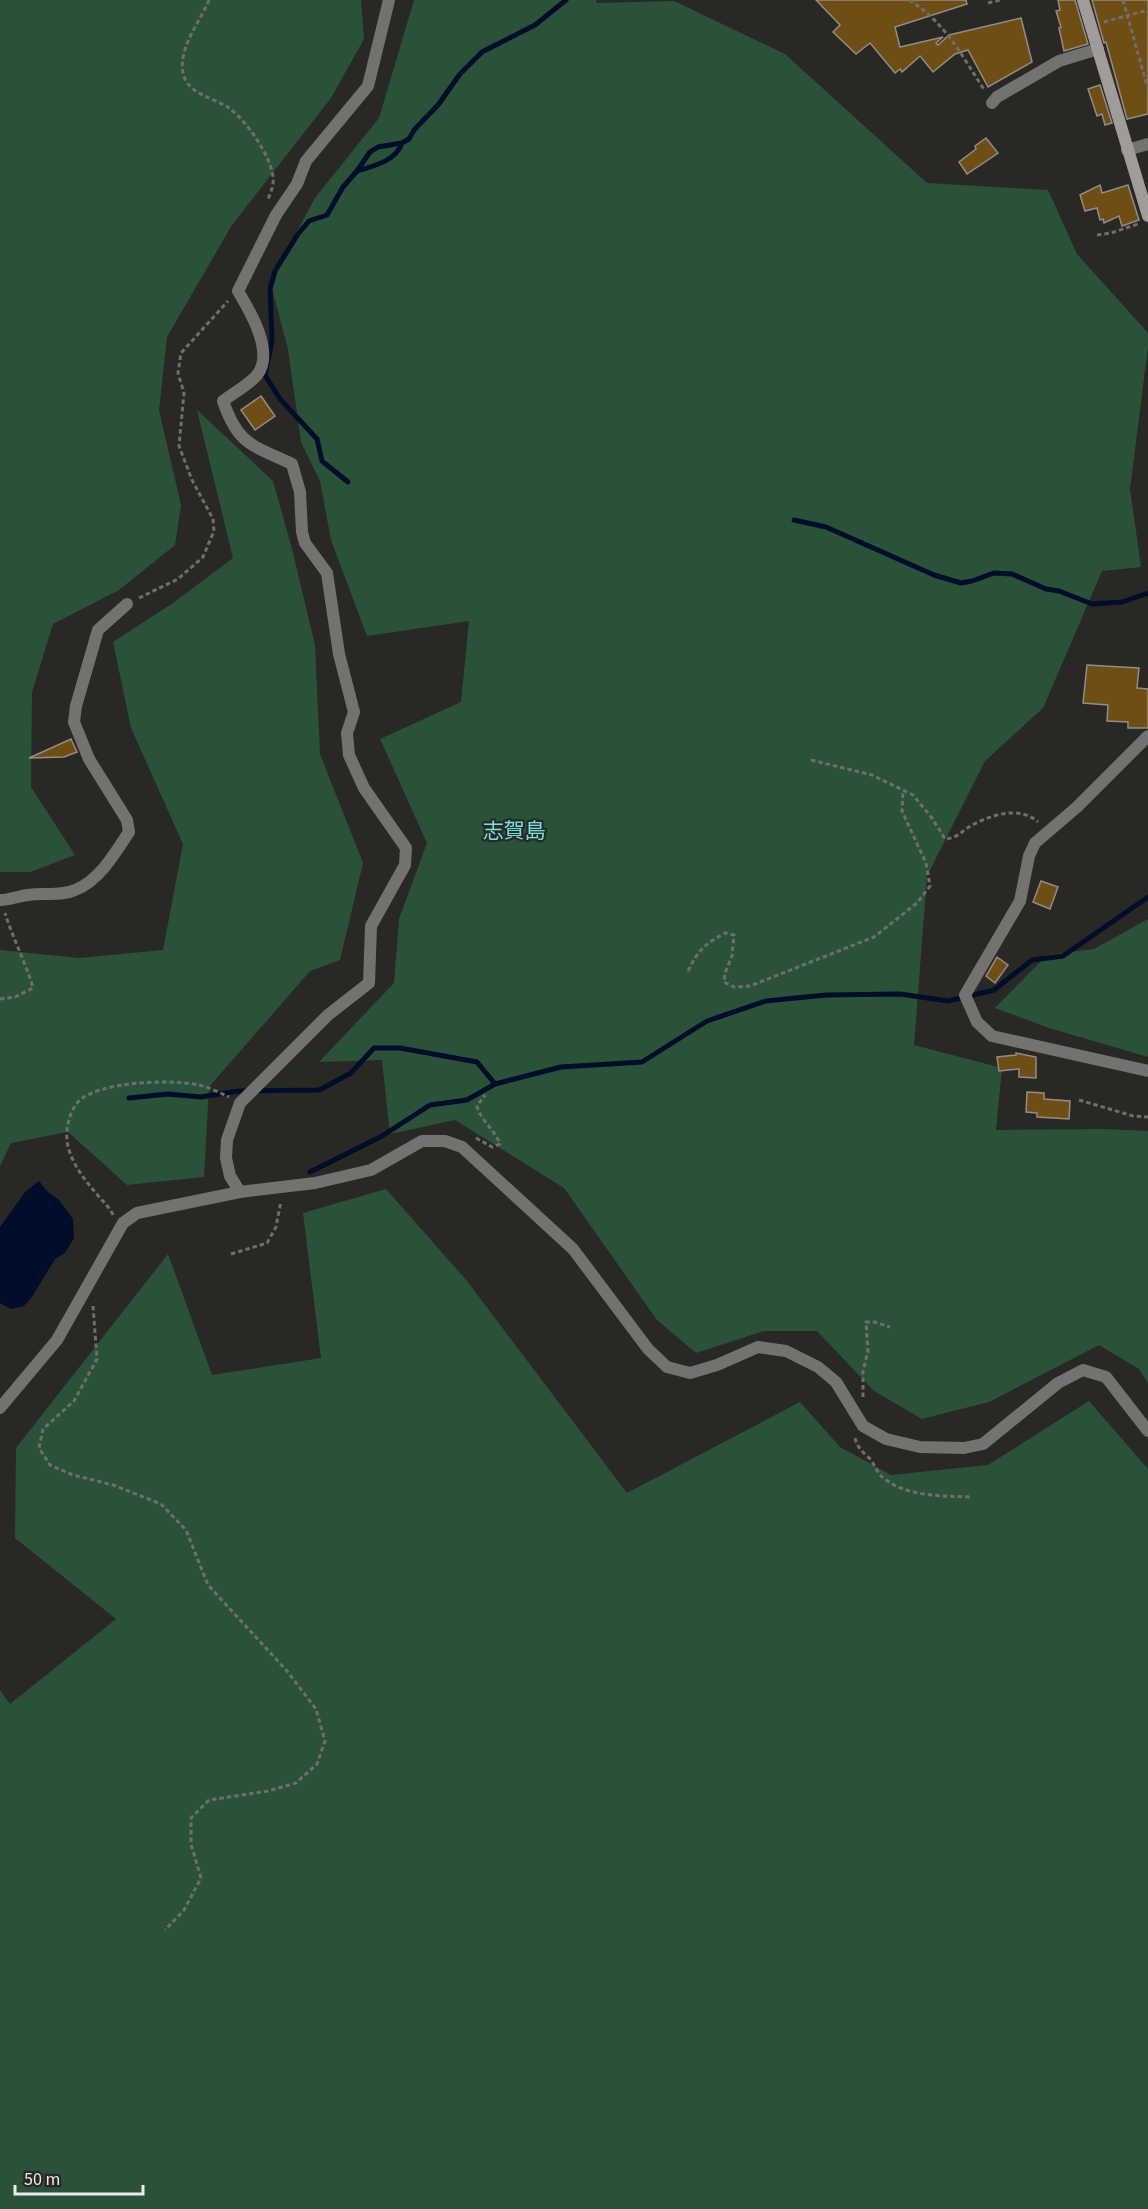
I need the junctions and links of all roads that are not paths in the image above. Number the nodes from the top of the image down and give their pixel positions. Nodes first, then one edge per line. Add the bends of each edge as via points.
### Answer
1 (389, 0) edge
2 (1083, 0) edge
3 (1098, 49) junction
4 (992, 103) road end
5 (1148, 144) edge
6 (1127, 150) junction
7 (1143, 220) edge
8 (127, 604) road end
9 (1148, 736) edge
10 (1, 900) edge
11 (1148, 1071) edge
12 (240, 1192) junction
13 (0, 1407) edge
14 (1148, 1431) edge

1 - 12 street via 368,86 306,161 238,291 250,312 264,355 258,374 223,400 230,421 244,441 291,464 300,492 305,543 327,573 339,654 354,712 347,733 348,755 364,788 406,848 405,865 371,926 369,983 328,1014 240,1103 227,1140 226,1158 230,1176
2 - 3 main road
3 - 4 street via 1059,62
3 - 6 main road
5 - 6 street
6 - 7 main road
8 - 10 street via 98,630 74,722 88,759 127,820 129,831 103,867 74,891
9 - 11 street via 1035,843 1020,901 965,995 976,1022 992,1036
12 - 13 street via 137,1213 123,1223 57,1340
12 - 14 street via 371,1170 422,1142 445,1141 462,1147 573,1249 648,1349 668,1367 690,1373 758,1347 786,1351 818,1367 836,1382 863,1426 886,1439 920,1448 983,1444 1058,1383 1083,1370 1106,1377

